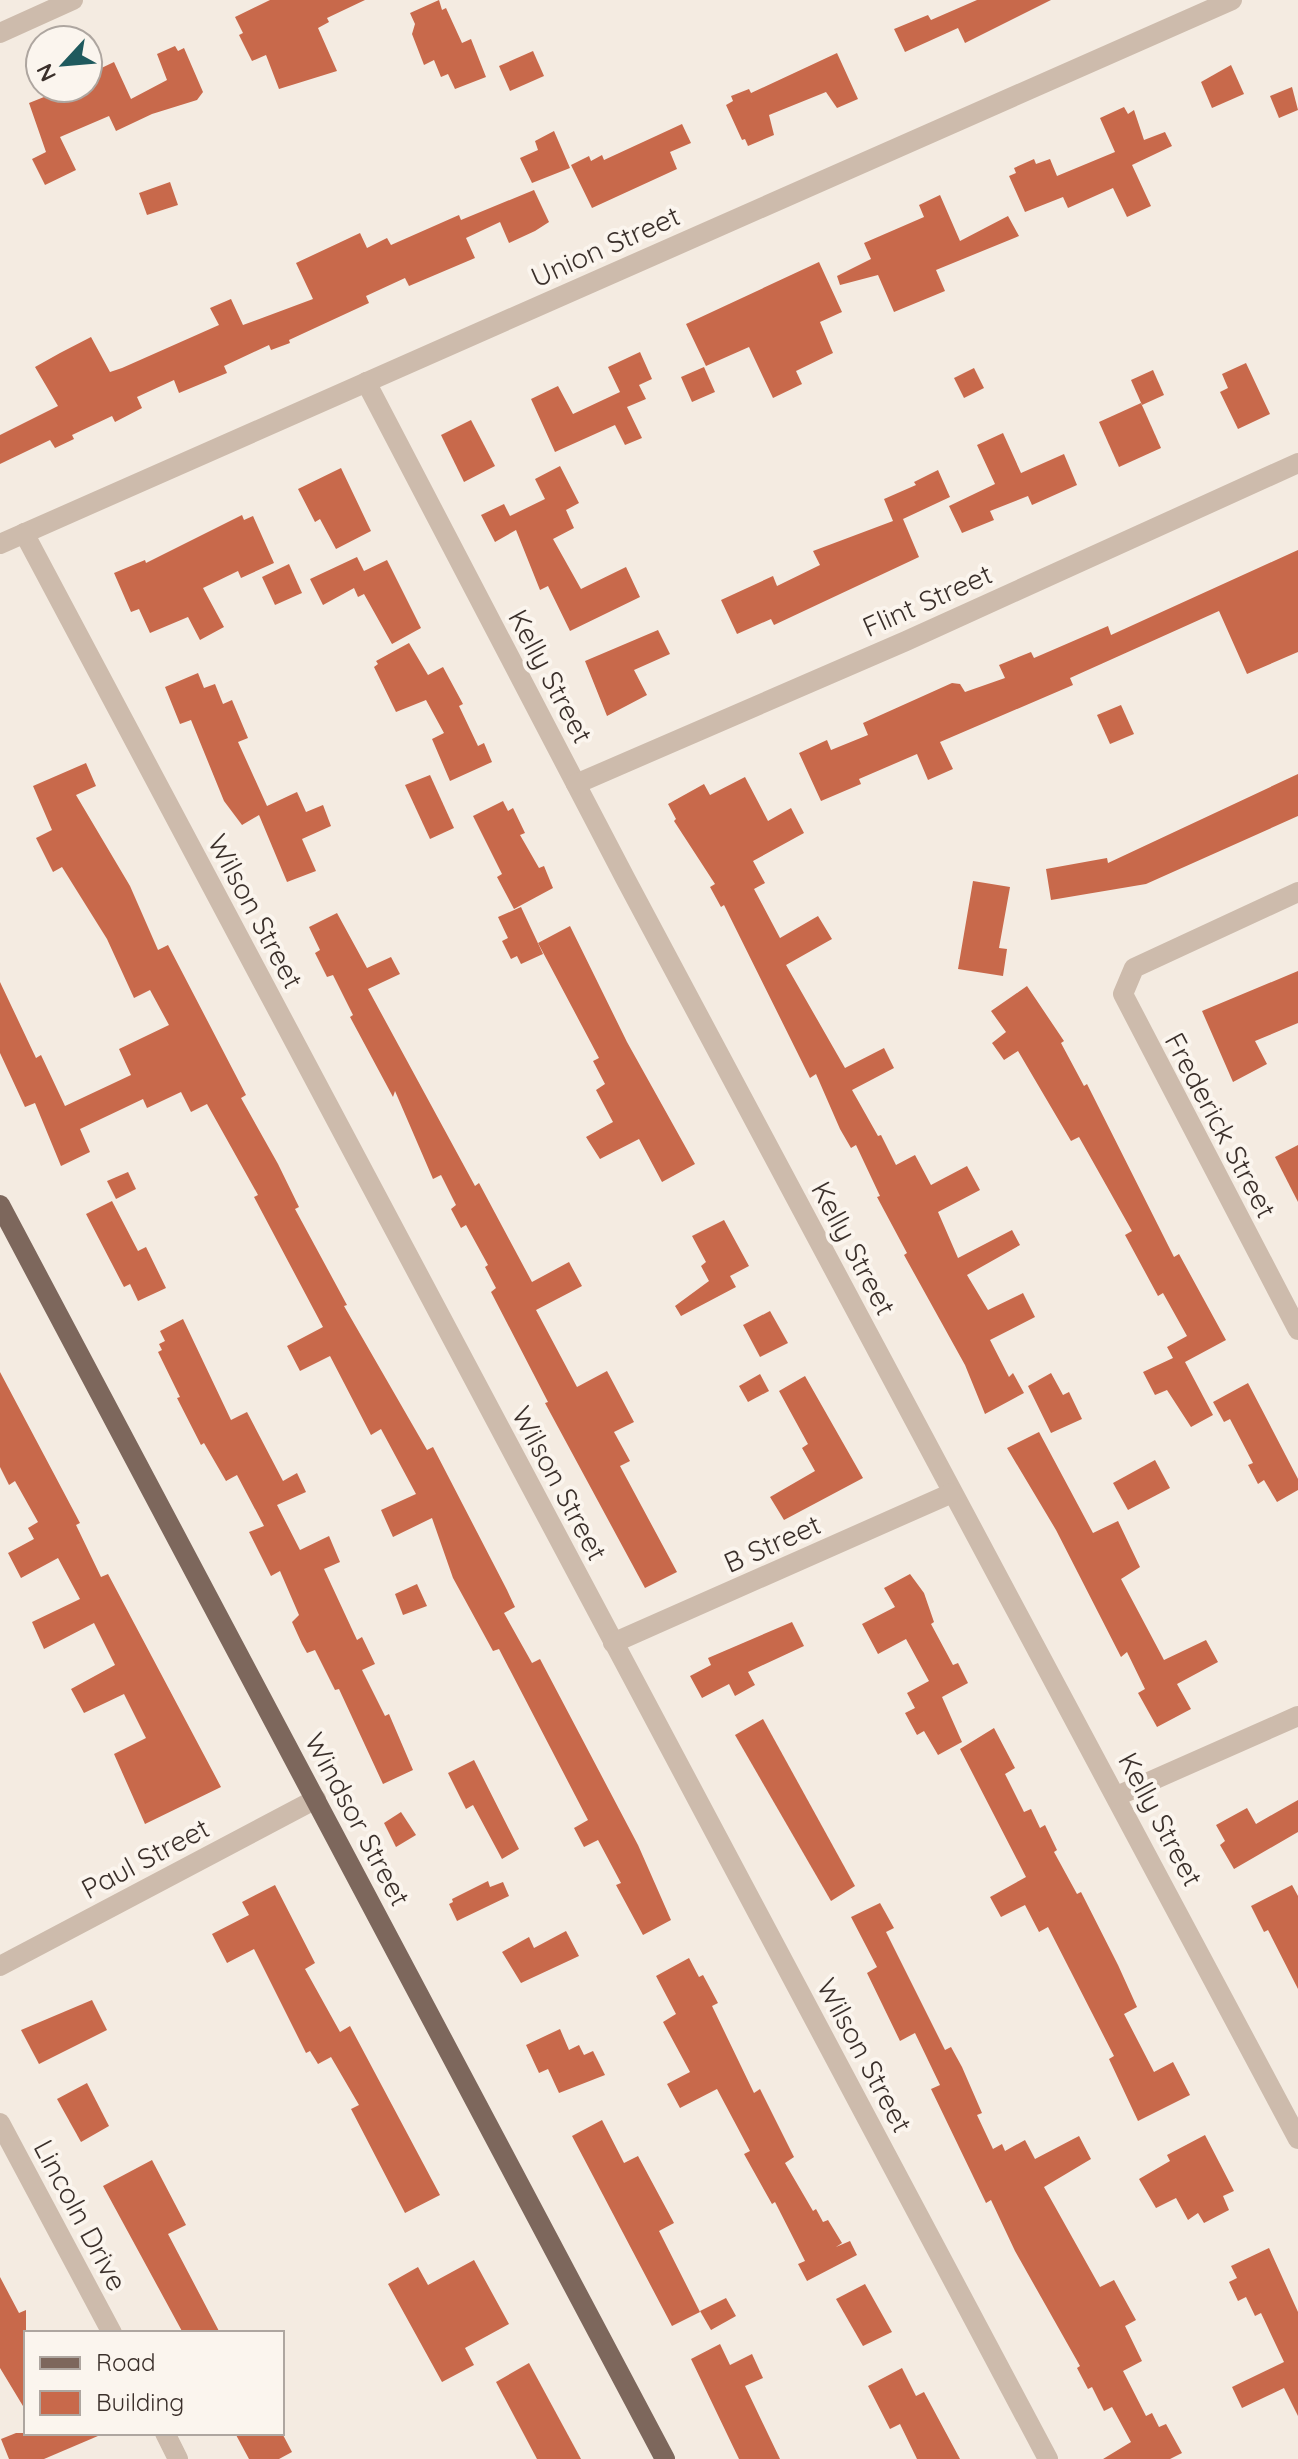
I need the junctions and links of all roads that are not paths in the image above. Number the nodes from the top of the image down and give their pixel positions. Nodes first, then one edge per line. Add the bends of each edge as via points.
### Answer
1 (73, 0) edge
2 (1232, 0) edge
3 (0, 33) edge
4 (366, 382) junction
5 (1298, 463) edge
6 (24, 533) junction
7 (0, 544) edge
8 (576, 784) junction
9 (1298, 892) edge
10 (0, 1205) edge
11 (1296, 1321) edge
12 (952, 1493) junction
13 (613, 1643) junction
14 (1298, 1716) edge
15 (1117, 1796) junction
16 (316, 1799) junction
17 (0, 1966) edge
18 (0, 2123) edge
19 (1298, 2139) edge
20 (111, 2331) edge
21 (166, 2435) edge
22 (178, 2459) edge
23 (665, 2459) edge
24 (1048, 2459) edge

1 - 3 street
2 - 4 street, Union Street
4 - 6 street, Union Street
4 - 8 street, Kelly Street
5 - 8 street, Flint Street
6 - 7 street, Union Street
6 - 13 street, Wilson Street
8 - 12 street, Kelly Street
9 - 11 street, Frederick Street via 1157,955 1134,968 1125,986 1139,1030
10 - 16 main road, Windsor Street
12 - 13 street, B Street
12 - 15 street, Kelly Street
13 - 24 street, Wilson Street
14 - 15 street
15 - 19 street, Kelly Street
16 - 17 street, Paul Street
16 - 23 main road, Windsor Street
18 - 20 street, Lincoln Drive
21 - 22 street

